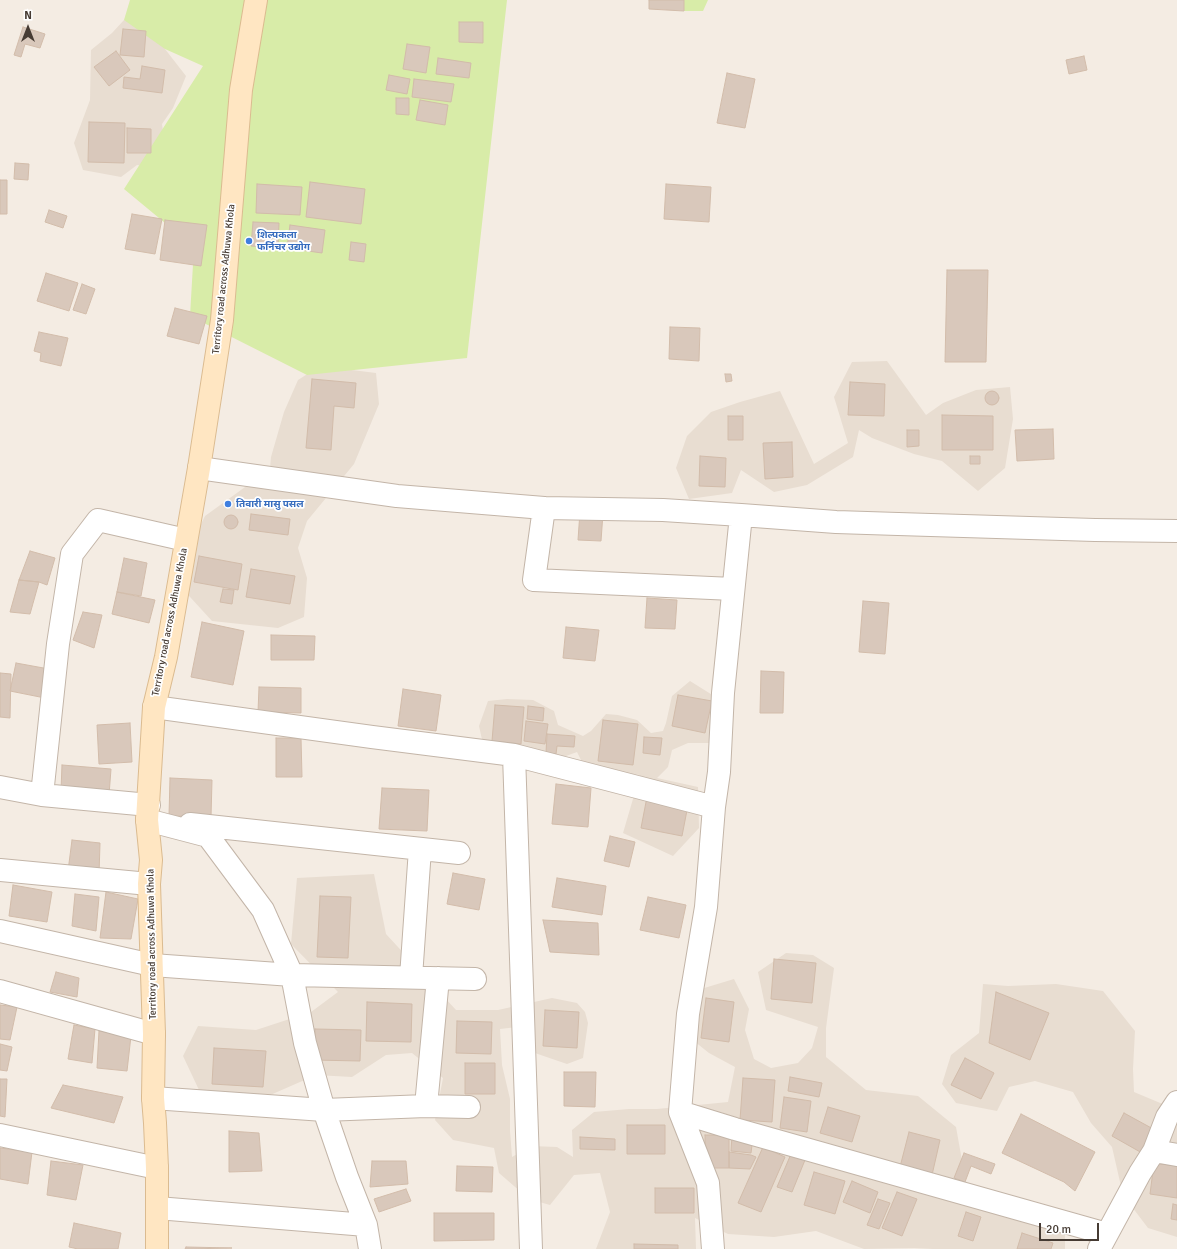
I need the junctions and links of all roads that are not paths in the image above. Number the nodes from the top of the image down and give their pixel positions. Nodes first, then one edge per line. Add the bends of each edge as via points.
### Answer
1 (256, 0) edge
2 (198, 468) junction
3 (544, 508) junction
4 (741, 515) junction
5 (1177, 531) edge
6 (186, 540) junction
7 (733, 589) junction
8 (154, 707) junction
9 (514, 755) junction
10 (0, 787) edge
11 (42, 795) junction
12 (714, 807) junction
13 (148, 812) junction
14 (420, 849) junction
15 (459, 853) dead end
16 (0, 870) edge
17 (149, 884) junction
18 (0, 930) edge
19 (152, 965) junction
20 (292, 975) junction
21 (411, 977) junction
22 (438, 978) junction
23 (475, 979) dead end
24 (0, 991) edge
25 (154, 1034) junction
26 (153, 1098) junction
27 (1177, 1102) edge
28 (426, 1106) junction
29 (469, 1107) dead end
30 (324, 1110) junction
31 (680, 1112) junction
32 (0, 1135) edge
33 (1154, 1151) junction
34 (1177, 1155) edge
35 (157, 1168) junction
36 (157, 1208) junction
37 (366, 1225) junction
38 (1103, 1242) edge
39 (157, 1249) edge
40 (370, 1249) edge
41 (530, 1249) edge
42 (712, 1249) edge

1 - 2 street, Territory road across Adhuwa Khola via 241,90 222,320
2 - 3 street via 396,496
2 - 6 street, Territory road across Adhuwa Khola
3 - 4 street via 663,510
3 - 7 street via 534,580
4 - 5 street via 836,522
4 - 7 street
6 - 8 street, Territory road across Adhuwa Khola via 166,657
6 - 11 street via 98,520 72,554 58,644
7 - 12 street
8 - 9 street
8 - 13 street, Territory road across Adhuwa Khola
9 - 12 street
9 - 41 street
10 - 11 street
11 - 13 street
12 - 31 street via 706,907 688,1014
13 - 14 street
13 - 17 street, Territory road across Adhuwa Khola via 151,860
13 - 20 street via 208,836 263,910
14 - 15 street
14 - 21 street
16 - 17 street
17 - 19 street, Territory road across Adhuwa Khola
18 - 19 street
19 - 20 street
19 - 25 street, Territory road across Adhuwa Khola
20 - 21 street
20 - 30 street via 305,1043
21 - 22 street
22 - 23 street
22 - 28 street
24 - 25 street
25 - 26 street, Territory road across Adhuwa Khola
26 - 30 street
26 - 35 street, Territory road across Adhuwa Khola
27 - 33 street via 1167,1117
28 - 29 street
28 - 30 street
30 - 37 street
31 - 38 street
31 - 42 street via 708,1182
32 - 35 street
33 - 34 street
33 - 38 street
35 - 36 street, Territory road across Adhuwa Khola
36 - 37 street
36 - 39 street, Territory road across Adhuwa Khola
37 - 40 street

